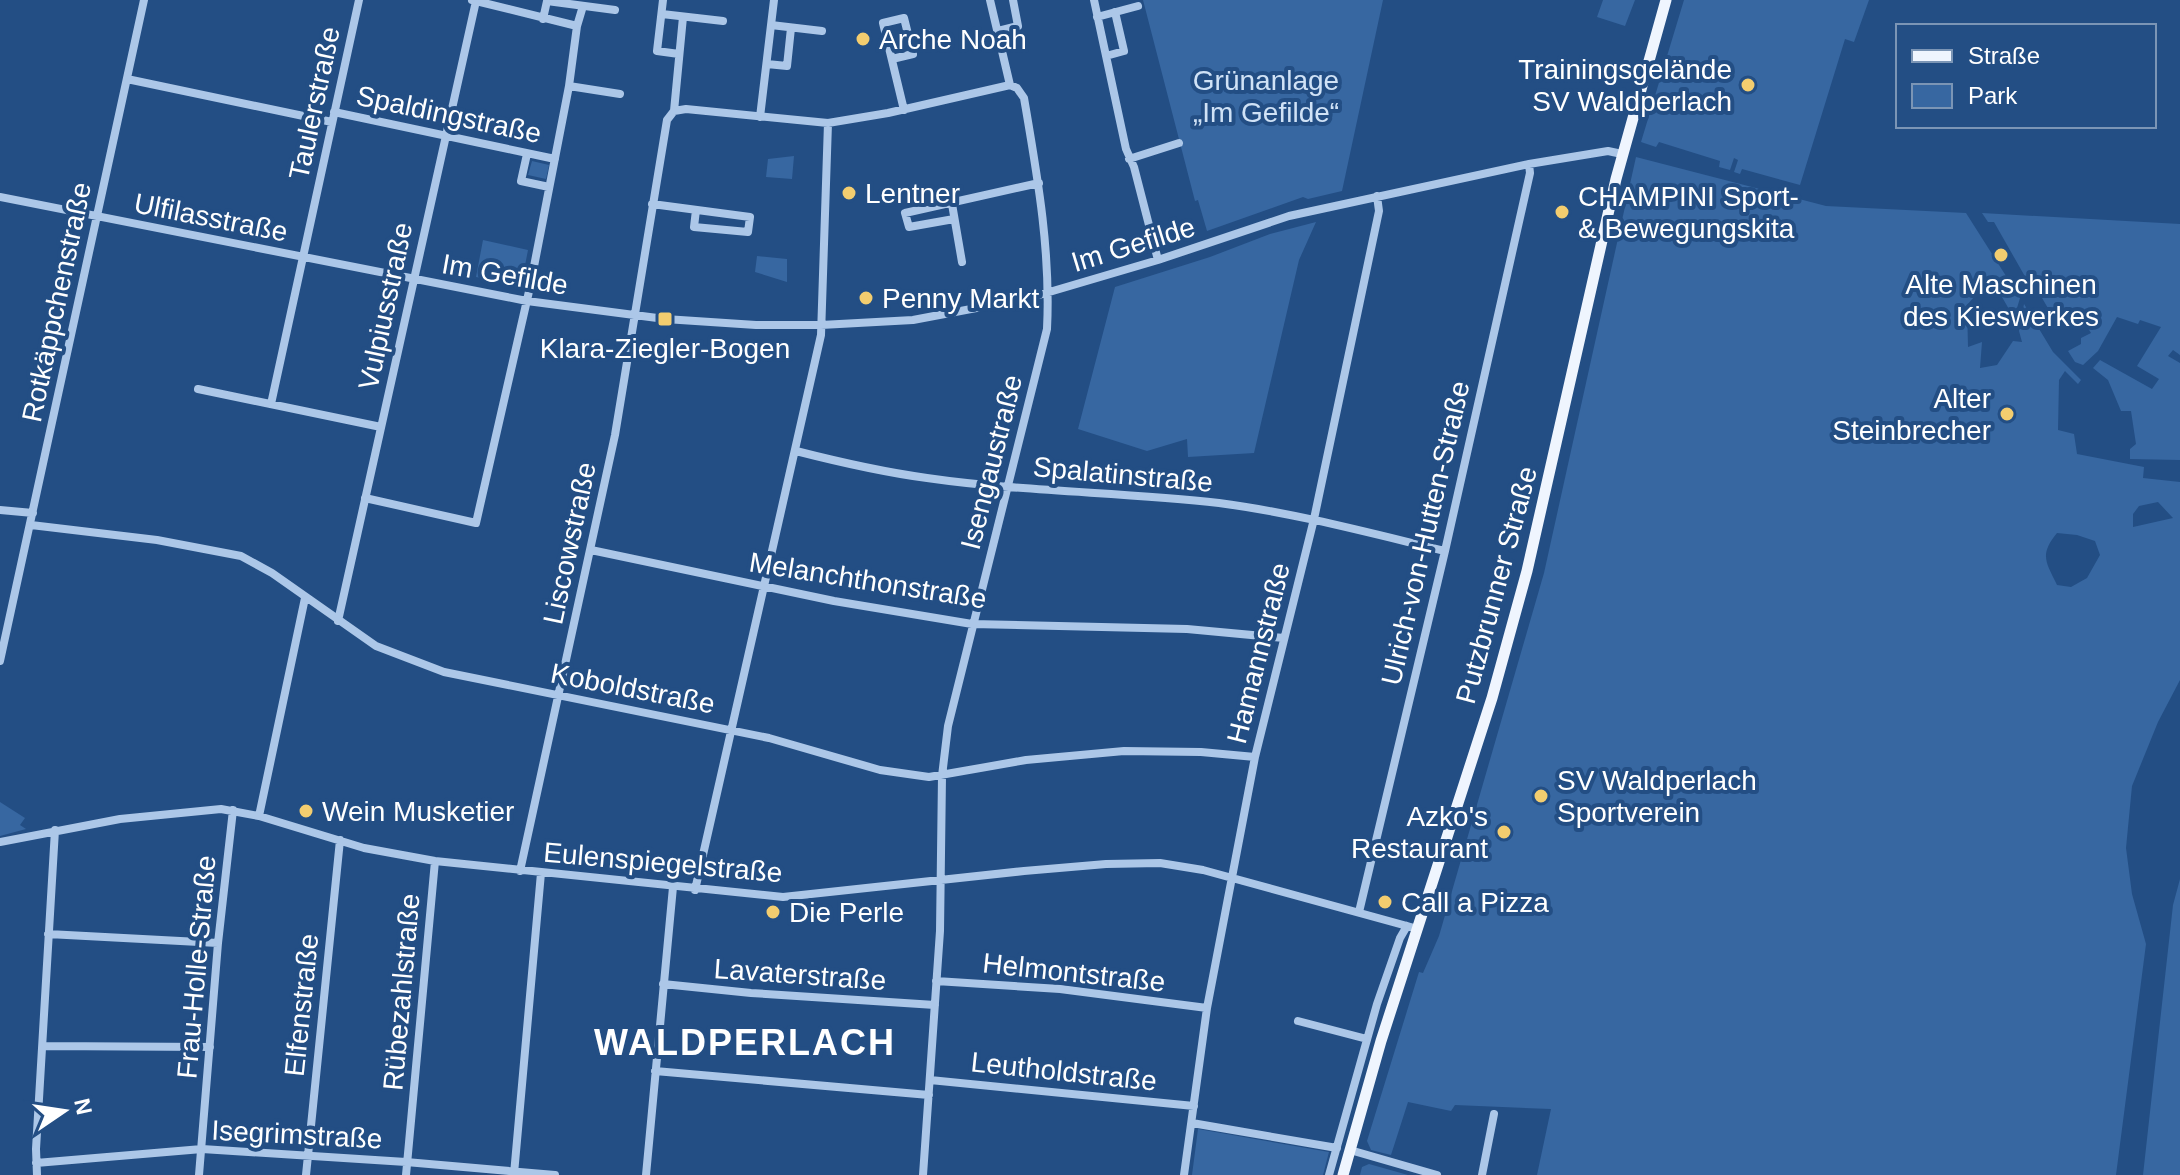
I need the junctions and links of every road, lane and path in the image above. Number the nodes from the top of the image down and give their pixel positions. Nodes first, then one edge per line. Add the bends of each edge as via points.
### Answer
1 (144, 0) edge
2 (359, 0) edge
3 (474, 0) edge
4 (663, 0) edge
5 (774, 0) edge
6 (990, 0) edge
7 (1013, 0) edge
8 (1094, 0) edge
9 (1666, 0) edge
10 (583, 6) junction
11 (1138, 6) dead end
12 (615, 10) dead end
13 (1115, 12) junction
14 (662, 14) junction
15 (683, 17) junction
16 (1097, 17) junction
17 (543, 19) junction
18 (723, 21) dead end
19 (771, 25) junction
20 (577, 26) junction
21 (791, 28) junction
22 (822, 31) dead end
23 (998, 31) junction
24 (679, 54) junction
25 (1106, 56) junction
26 (892, 59) junction
27 (767, 64) junction
28 (127, 79) junction
29 (1010, 85) junction
30 (569, 86) junction
31 (620, 94) dead end
32 (904, 110) junction
33 (674, 111) junction
34 (333, 117) junction
35 (760, 117) junction
36 (828, 123) junction
37 (444, 137) junction
38 (1179, 143) dead end
39 (527, 154) junction
40 (1622, 154) junction
41 (555, 159) junction
42 (1129, 159) junction
43 (1529, 164) junction
44 (1039, 183) junction
45 (549, 187) junction
46 (1377, 196) junction
47 (0, 197) edge
48 (652, 204) junction
49 (952, 204) junction
50 (696, 210) junction
51 (97, 217) junction
52 (954, 219) junction
53 (303, 257) junction
54 (1158, 260) junction
55 (962, 262) dead end
56 (414, 279) junction
57 (1048, 293) junction
58 (527, 301) junction
59 (635, 316) junction
60 (821, 325) junction
61 (198, 389) dead end
62 (271, 404) junction
63 (381, 427) junction
64 (796, 451) junction
65 (1008, 486) junction
66 (365, 498) junction
67 (0, 510) edge
68 (33, 513) junction
69 (1314, 519) junction
70 (31, 525) junction
71 (591, 550) junction
72 (1445, 551) junction
73 (764, 587) junction
74 (305, 598) junction
75 (338, 621) junction
76 (972, 624) junction
77 (1284, 638) junction
78 (0, 661) edge
79 (560, 695) junction
80 (731, 730) junction
81 (1255, 757) junction
82 (942, 776) junction
83 (233, 810) junction
84 (259, 816) junction
85 (55, 830) junction
86 (340, 840) junction
87 (0, 842) edge
88 (435, 861) junction
89 (520, 871) junction
90 (541, 873) junction
91 (1231, 877) junction
92 (942, 879) junction
93 (673, 887) junction
94 (695, 890) junction
95 (1359, 912) junction
96 (1413, 927) junction
97 (48, 934) junction
98 (218, 943) junction
99 (936, 981) junction
100 (663, 984) junction
101 (935, 1005) junction
102 (1207, 1008) junction
103 (1298, 1021) dead end
104 (1367, 1039) junction
105 (43, 1046) junction
106 (210, 1047) junction
107 (655, 1071) junction
108 (930, 1080) junction
109 (929, 1095) junction
110 (1194, 1106) junction
111 (1494, 1114) dead end
112 (1192, 1123) junction
113 (1337, 1148) junction
114 (202, 1149) junction
115 (1350, 1150) junction
116 (307, 1156) junction
117 (406, 1162) junction
118 (36, 1163) junction
119 (1414, 1172) edge
120 (514, 1174) edge
121 (37, 1175) edge
122 (199, 1175) edge
123 (306, 1175) edge
124 (406, 1175) edge
125 (555, 1175) edge
126 (646, 1175) edge
127 (923, 1175) edge
128 (1184, 1175) edge
129 (1329, 1175) edge
130 (1343, 1175) edge
131 (1437, 1175) edge
132 (1482, 1175) edge

1 - 28 street, Rotkäppchenstraße
2 - 34 street, Taulerstraße
3 - 17 street
3 - 37 street, Vulpiusstraße
4 - 14 street
5 - 19 street
6 - 23 street
7 - 23 street via 1018,26
8 - 16 street
9 - 40 main road, Putzbrunner Straße
10 - 12 street
10 - 17 street via 547,1
10 - 20 street
11 - 13 street
13 - 16 street
13 - 25 street via 1124,51
14 - 15 street
14 - 24 street via 657,51
15 - 18 street
15 - 24 street
16 - 25 street
17 - 20 street
19 - 21 street
19 - 27 street
20 - 30 street
21 - 22 street
21 - 27 street via 787,66
23 - 29 street
24 - 33 street
25 - 42 street
26 - 26 street via 883,23 904,18 913,54
26 - 32 street
27 - 35 street
28 - 34 street, Spaldingstraße
28 - 51 street, Rotkäppchenstraße
29 - 32 street
29 - 44 street via 1024,98
30 - 31 street
30 - 41 street
32 - 36 street
33 - 35 street
33 - 48 street via 667,120
34 - 37 street, Spaldingstraße
34 - 53 street, Taulerstraße
35 - 36 street
36 - 60 street
37 - 39 street, Spaldingstraße
37 - 56 street, Vulpiusstraße
38 - 42 street
39 - 41 street, Spaldingstraße
39 - 45 street via 521,181
40 - 43 street, Im Gefilde via 1608,151
40 - 96 main road, Putzbrunner Straße via 1527,571 1492,698
41 - 45 street
42 - 54 street
43 - 46 street, Im Gefilde
43 - 72 street, Ulrich-von-Hutten-Straße
44 - 49 street
44 - 57 street, Isengaustraße
45 - 58 street
46 - 54 street, Im Gefilde via 1269,221
46 - 69 street, Hamannstraße via 1379,211
47 - 51 street, Ulfilasstraße
48 - 50 street
48 - 59 street
49 - 52 street
49 - 52 street via 905,213 909,227
50 - 50 street via 750,217 748,232 694,227
51 - 53 street, Ulfilasstraße
51 - 68 street, Rotkäppchenstraße
52 - 55 street
53 - 56 street, Ulfilasstraße
53 - 62 street, Taulerstraße
54 - 57 street, Im Gefilde
56 - 58 street, Im Gefilde
56 - 63 street, Vulpiusstraße
57 - 60 street, Im Gefilde via 921,319
57 - 65 street, Isengaustraße via 1047,329
58 - 59 street, Im Gefilde
58 - 66 street via 476,523
59 - 60 street, Im Gefilde
59 - 71 street, Liscowstraße
60 - 64 street
61 - 62 street
62 - 63 street
63 - 66 street, Vulpiusstraße
64 - 65 street, Spalatinstraße via 921,477
64 - 73 street
65 - 69 street, Spalatinstraße via 1163,497
65 - 76 street, Isengaustraße
66 - 75 street, Vulpiusstraße
67 - 68 street
68 - 70 street, Rotkäppchenstraße
69 - 72 street, Spalatinstraße
69 - 77 street, Hamannstraße
70 - 74 street, Koboldstraße via 230,553 272,573
70 - 78 street, Rotkäppchenstraße
71 - 73 street, Melanchthonstraße
71 - 79 street, Liscowstraße
72 - 95 street, Ulrich-von-Hutten-Straße
73 - 76 street, Melanchthonstraße
73 - 80 street
74 - 75 street, Koboldstraße
74 - 84 street
75 - 79 street, Koboldstraße via 376,646 434,669
76 - 77 street, Melanchthonstraße via 1187,629
76 - 82 street, Isengaustraße
77 - 81 street, Hamannstraße
79 - 80 street, Koboldstraße
79 - 89 street, Liscowstraße
80 - 82 street, Koboldstraße via 880,770
80 - 94 street
81 - 82 street, Koboldstraße via 1124,751 1026,760
81 - 91 street, Hamannstraße
82 - 92 street, Isengaustraße
83 - 84 street, Eulenspiegelstraße
83 - 85 street, Eulenspiegelstraße
83 - 98 street, Frau-Holle-Straße
84 - 86 street, Eulenspiegelstraße
85 - 87 street, Eulenspiegelstraße
85 - 97 street
86 - 88 street, Eulenspiegelstraße
86 - 116 street, Elfenstraße
88 - 89 street, Eulenspiegelstraße
88 - 117 street, Rübezahlstraße
89 - 90 street, Eulenspiegelstraße
90 - 93 street, Eulenspiegelstraße
90 - 120 street
91 - 92 street, Eulenspiegelstraße via 1160,863
91 - 95 street, Eulenspiegelstraße
91 - 102 street, Hamannstraße
92 - 94 street, Eulenspiegelstraße via 783,897
92 - 99 street, Isengaustraße
93 - 94 street, Eulenspiegelstraße
93 - 100 street
95 - 96 street, Eulenspiegelstraße
96 - 104 street, Putzbrunner Straße via 1386,976
96 - 115 main road, Putzbrunner Straße
97 - 98 street
97 - 105 street
98 - 106 street, Frau-Holle-Straße
99 - 101 street, Isengaustraße
99 - 102 street, Helmontstraße via 1060,989
100 - 101 street, Lavaterstraße
100 - 107 street
101 - 108 street, Isengaustraße
102 - 110 street, Hamannstraße
103 - 104 street
104 - 113 street, Putzbrunner Straße
105 - 106 street
105 - 118 street
106 - 114 street, Frau-Holle-Straße
107 - 109 street
107 - 126 street
108 - 109 street, Isengaustraße
108 - 110 street, Leutholdstraße
109 - 127 street, Isengaustraße
110 - 112 street, Hamannstraße
111 - 132 street
112 - 113 street
112 - 128 street, Hamannstraße
113 - 129 street, Putzbrunner Straße
114 - 116 street, Isegrimstraße
114 - 118 street, Isegrimstraße
114 - 122 street, Frau-Holle-Straße
115 - 119 street
115 - 130 main road, Putzbrunner Straße
116 - 117 street, Isegrimstraße
116 - 123 street, Elfenstraße
117 - 120 street, Isegrimstraße
117 - 124 street, Rübezahlstraße
118 - 121 street
119 - 131 street
120 - 125 street, Isegrimstraße

